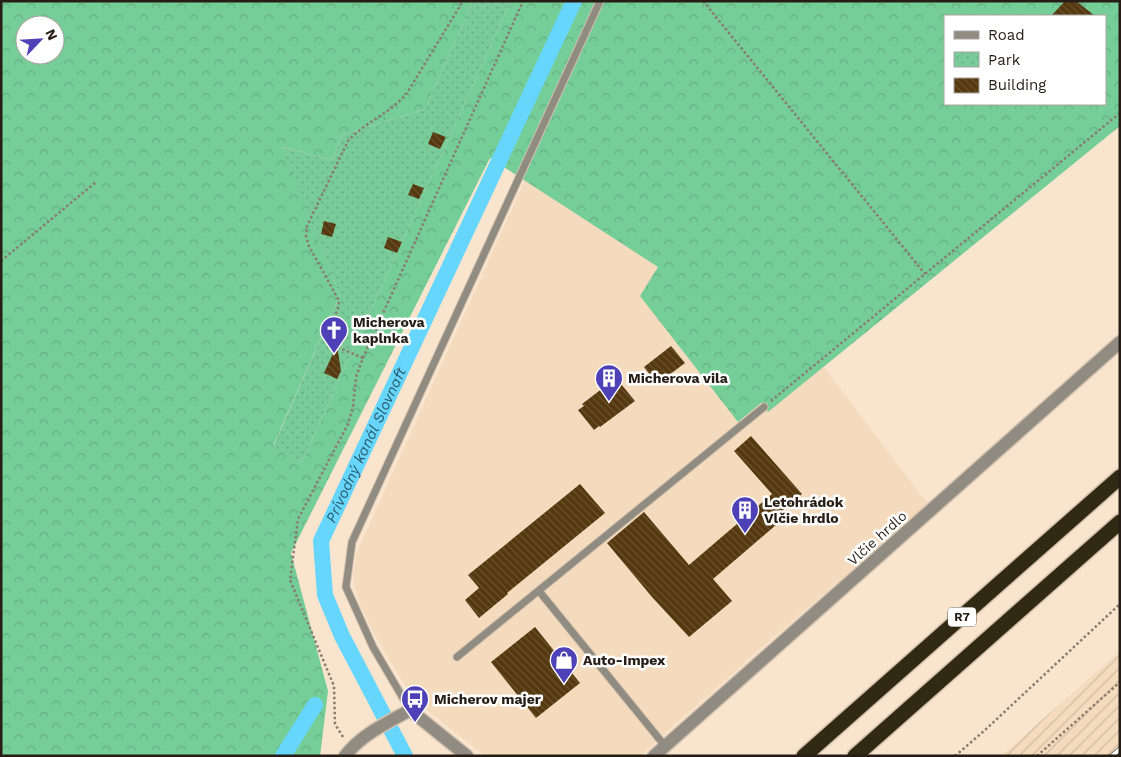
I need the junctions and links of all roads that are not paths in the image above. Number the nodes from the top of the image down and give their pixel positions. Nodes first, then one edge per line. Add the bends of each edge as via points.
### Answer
1 (600, 1) edge
2 (1120, 342) edge
3 (764, 407) road end
4 (1120, 478) edge
5 (1120, 522) edge
6 (539, 591) junction
7 (456, 657) dead end
8 (405, 713) junction
9 (665, 746) junction
10 (348, 752) edge
11 (467, 756) edge
12 (654, 756) edge
13 (804, 756) edge
14 (855, 756) edge

1 - 8 lane via 352,542 346,587
2 - 9 street, Vlčie hrdlo
3 - 6 lane
4 - 13 highway, R7
5 - 14 highway, R7
6 - 7 lane
6 - 9 lane
8 - 10 street via 375,730
8 - 11 street
9 - 12 street, Vlčie hrdlo

